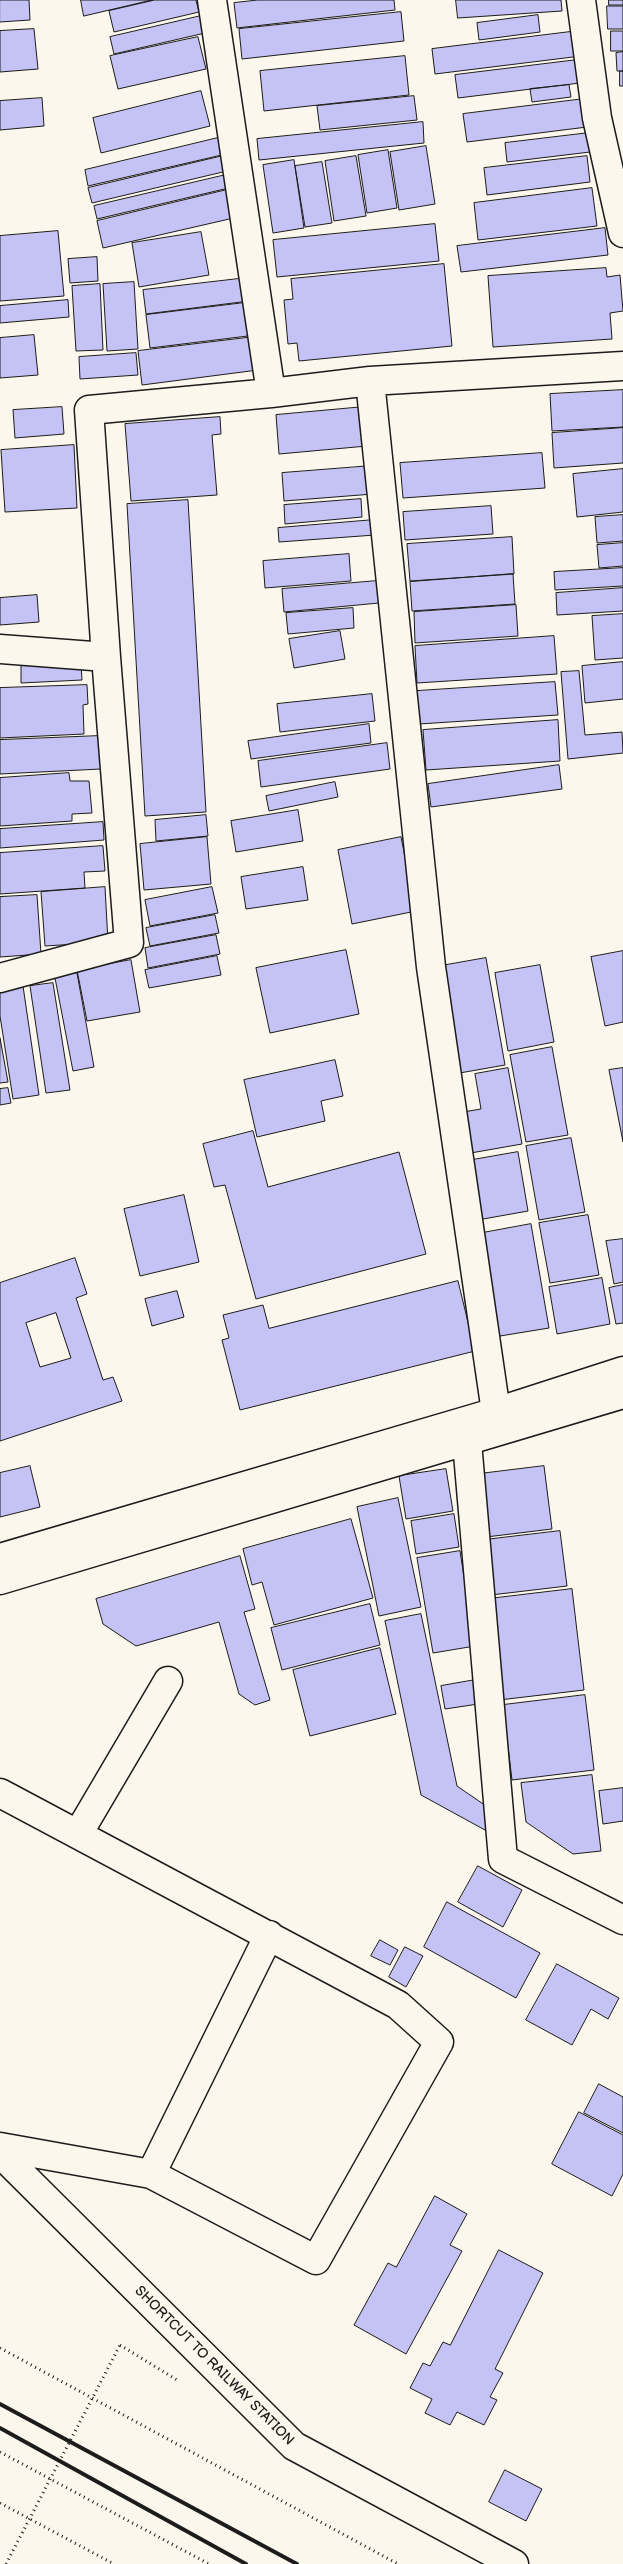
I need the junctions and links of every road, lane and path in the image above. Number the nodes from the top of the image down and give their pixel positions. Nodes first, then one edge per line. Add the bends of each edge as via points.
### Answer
1 (212, 0) edge
2 (581, 0) edge
3 (623, 233) edge
4 (623, 366) edge
5 (370, 380) junction
6 (271, 393) junction
7 (0, 648) edge
8 (106, 657) junction
9 (0, 978) edge
10 (623, 1371) edge
11 (623, 1394) edge
12 (496, 1412) junction
13 (467, 1442) junction
14 (0, 1558) edge
15 (0, 1580) edge
16 (168, 1681) dead end
17 (0, 1793) edge
18 (78, 1834) junction
19 (623, 1920) edge
20 (269, 1936) junction
21 (0, 2147) edge
22 (0, 2153) edge
23 (151, 2174) junction
24 (0, 2348) edge
25 (186, 2385) dead end
26 (0, 2452) edge
27 (0, 2503) edge
28 (6, 2564) edge
29 (114, 2564) edge
30 (209, 2564) edge
31 (398, 2564) edge
32 (514, 2564) edge

1 - 6 street
2 - 3 street via 597,118
4 - 5 street
5 - 6 street
5 - 12 street via 431,968
6 - 8 street via 89,410
7 - 8 street
8 - 9 street via 129,943
10 - 12 street
11 - 13 street
12 - 13 street
12 - 14 street
13 - 15 street
13 - 19 street via 503,1859
16 - 18 street
17 - 18 street
18 - 20 street
20 - 23 street
20 - 23 street via 398,2005 439,2042 316,2260
21 - 23 street
22 - 32 street, SHORTCUT TO RAILWAY STATION via 294,2446
24 - 31 path
25 - 28 path, bridge via 120,2345
26 - 30 path
27 - 29 path

